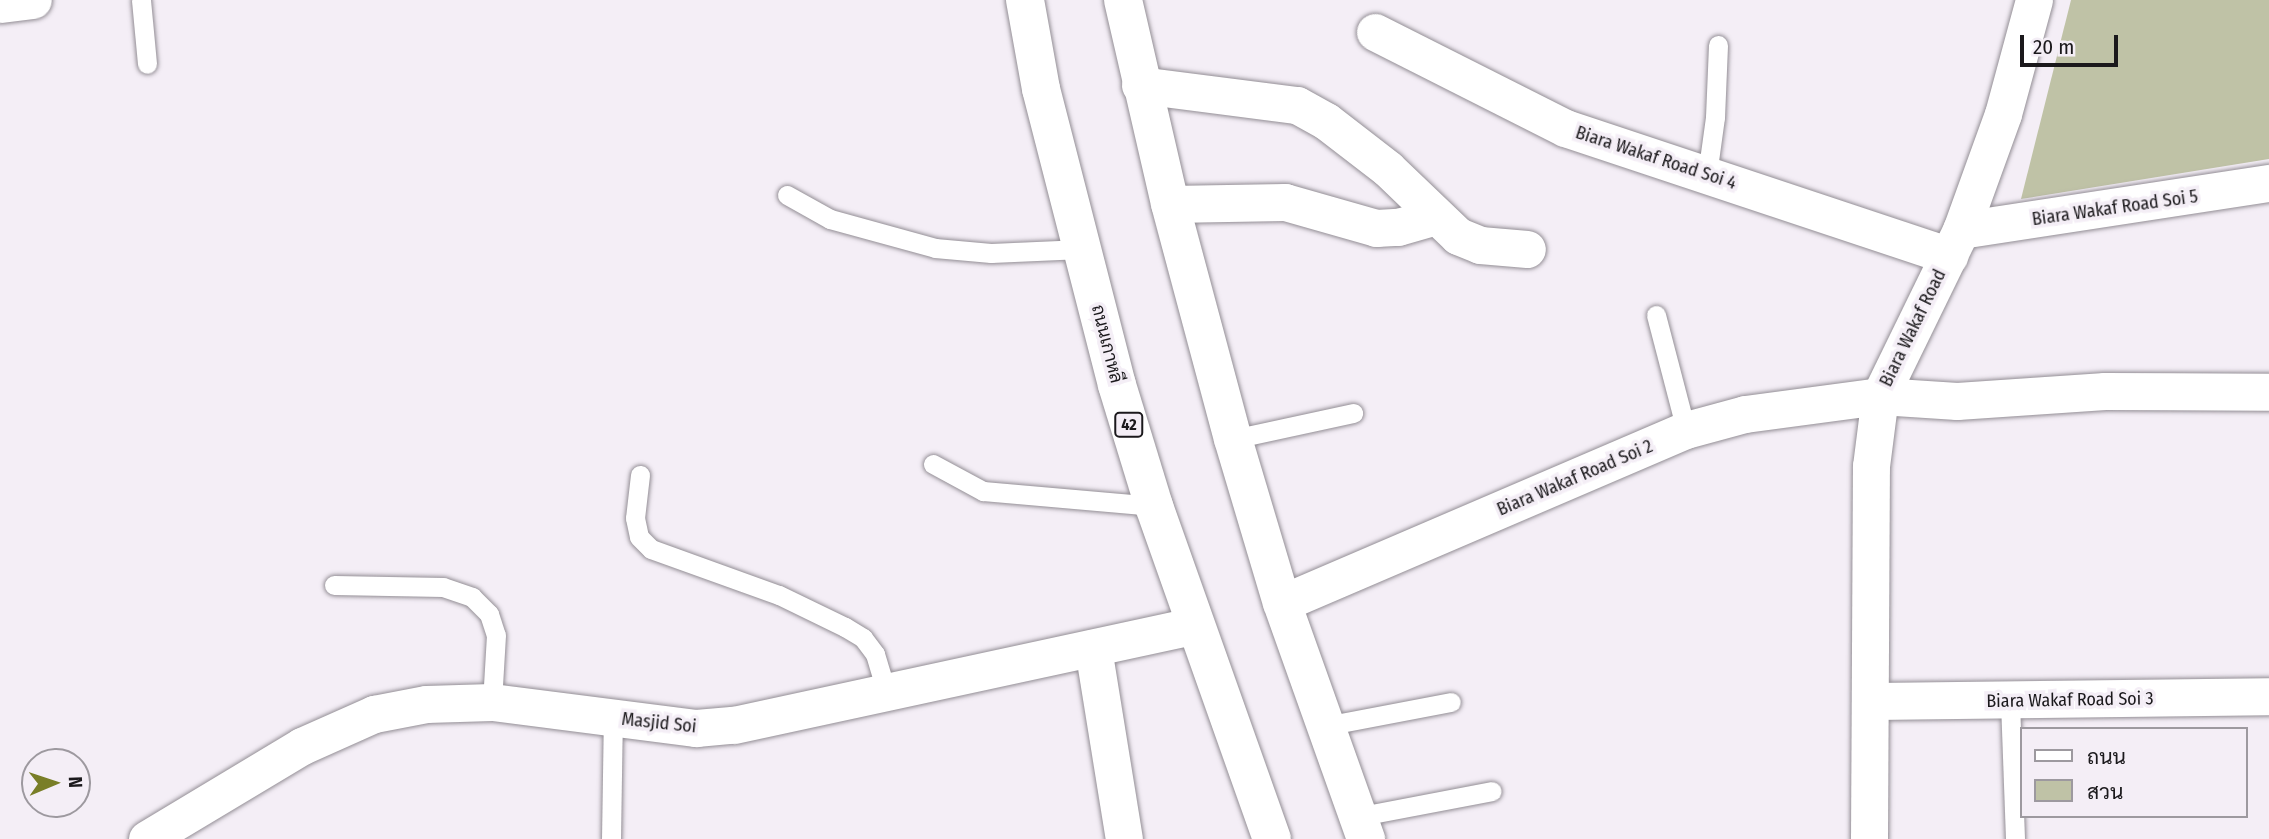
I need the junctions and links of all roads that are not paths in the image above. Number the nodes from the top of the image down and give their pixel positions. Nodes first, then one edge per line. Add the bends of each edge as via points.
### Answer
1 (33, 0) edge
2 (141, 0) edge
3 (1025, 0) edge
4 (1123, 0) edge
5 (2035, 0) edge
6 (0, 4) edge
7 (1375, 32) dead end
8 (1718, 45) dead end
9 (147, 64) dead end
10 (1140, 85) junction
11 (1707, 175) junction
12 (2269, 183) edge
13 (787, 195) dead end
14 (1170, 204) junction
15 (1434, 217) junction
16 (1955, 243) junction
17 (1082, 249) junction
18 (1527, 249) dead end
19 (1656, 315) dead end
20 (2269, 392) edge
21 (1880, 396) junction
22 (1353, 413) dead end
23 (1686, 430) junction
24 (1233, 439) junction
25 (933, 464) dead end
26 (640, 475) dead end
27 (1154, 506) junction
28 (334, 584) dead end
29 (1282, 603) junction
30 (1195, 625) junction
31 (1093, 648) junction
32 (887, 694) junction
33 (2269, 696) edge
34 (1872, 701) junction
35 (492, 702) junction
36 (1451, 702) dead end
37 (2010, 702) junction
38 (613, 718) junction
39 (1325, 726) junction
40 (1492, 791) dead end
41 (1361, 828) edge
42 (147, 839) edge
43 (611, 839) edge
44 (1124, 839) edge
45 (1272, 839) edge
46 (1869, 839) edge
47 (2015, 839) edge

1 - 6 street
2 - 9 lane
3 - 17 highway, ถนนเกาหลี / 42 via 1041,89
4 - 10 highway
5 - 16 street, Biara Wakaf Road via 2003,114
7 - 11 street, Biara Wakaf Road Soi 4 via 1565,128
8 - 11 lane
10 - 14 highway
10 - 15 street via 1297,105 1326,121 1388,169
11 - 16 street, Biara Wakaf Road Soi 4
12 - 16 street, Biara Wakaf Road Soi 5
13 - 17 lane via 830,219 935,248 991,253
14 - 15 street via 1285,202 1376,228 1398,228
14 - 24 highway
15 - 18 street via 1458,236 1480,245
16 - 21 street, Biara Wakaf Road
17 - 27 highway, ถนนเกาหลี / 42
19 - 23 lane
20 - 21 street, Biara Wakaf Road Soi 2 via 2105,391 1957,401
21 - 23 street, Biara Wakaf Road Soi 2 via 1745,414
21 - 34 street, Biara Wakaf Road via 1871,467
22 - 24 lane
23 - 29 street, Biara Wakaf Road Soi 2
24 - 29 highway
25 - 27 lane via 983,491
26 - 32 lane via 635,518 639,537 652,550 779,595 863,638 875,654
27 - 30 highway, ถนนเกาหลี / 42
28 - 35 lane via 443,587 472,597 489,614 496,635
29 - 39 highway
30 - 31 street, Masjid Soi
30 - 45 highway, ถนนเกาหลี / 42
31 - 32 street, Masjid Soi
31 - 44 street
32 - 38 street, Masjid Soi via 734,725 696,728
33 - 37 street, Biara Wakaf Road Soi 3
34 - 37 street, Biara Wakaf Road Soi 3
34 - 46 street, Biara Wakaf Road
35 - 38 street, Masjid Soi
35 - 42 street, Masjid Soi via 426,704 374,714 302,746
36 - 39 lane
37 - 47 lane
38 - 43 lane
39 - 41 highway
40 - 41 lane

